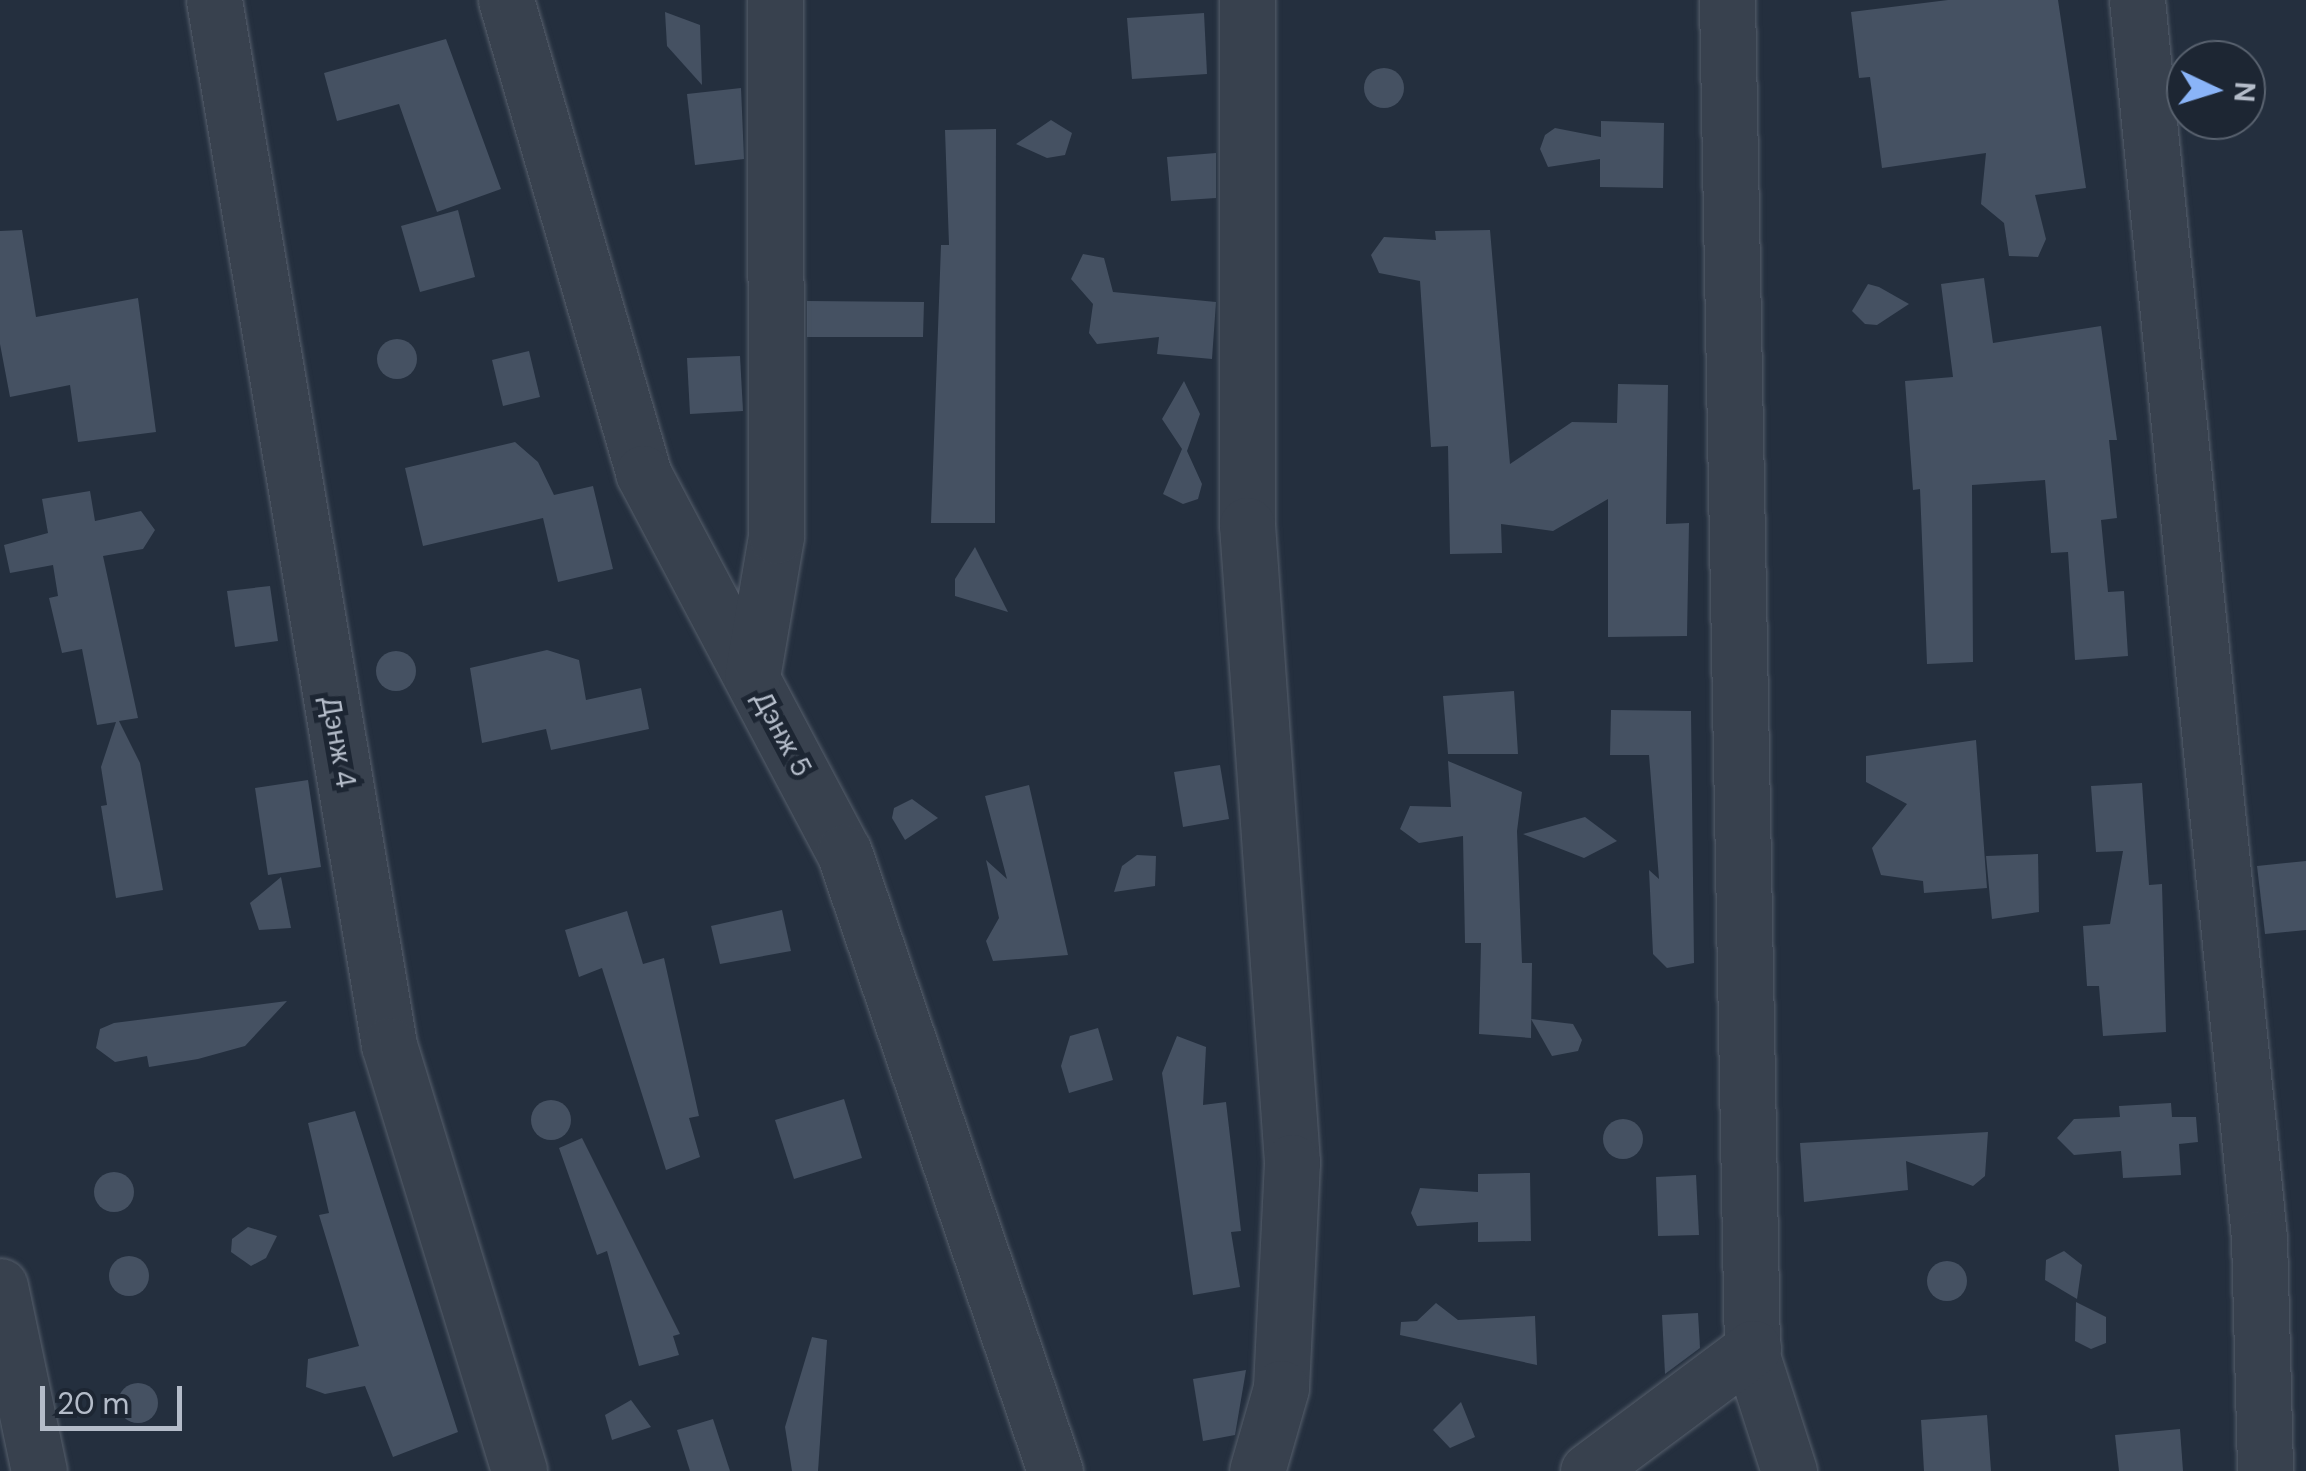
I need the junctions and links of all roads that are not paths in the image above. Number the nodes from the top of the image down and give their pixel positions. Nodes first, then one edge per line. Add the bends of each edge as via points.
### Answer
1 (214, 0) edge
2 (506, 0) edge
3 (775, 0) edge
4 (1247, 0) edge
5 (1727, 0) edge
6 (2137, 0) edge
7 (752, 677) junction
8 (0, 1286) edge
9 (1753, 1348) junction
10 (39, 1471) edge
11 (519, 1471) edge
12 (1055, 1471) edge
13 (1257, 1471) edge
14 (1588, 1471) edge
15 (1789, 1471) edge
16 (2265, 1471) edge

1 - 11 street, Дэнж 4 via 389,1045
2 - 7 street, Дэнж 5 via 644,474
3 - 7 street via 776,536
4 - 13 street via 1247,525 1292,1162 1282,1388
5 - 9 street
6 - 16 street via 2259,1238
7 - 12 street, Дэнж 5 via 844,852
8 - 10 street
9 - 14 street
9 - 15 street

